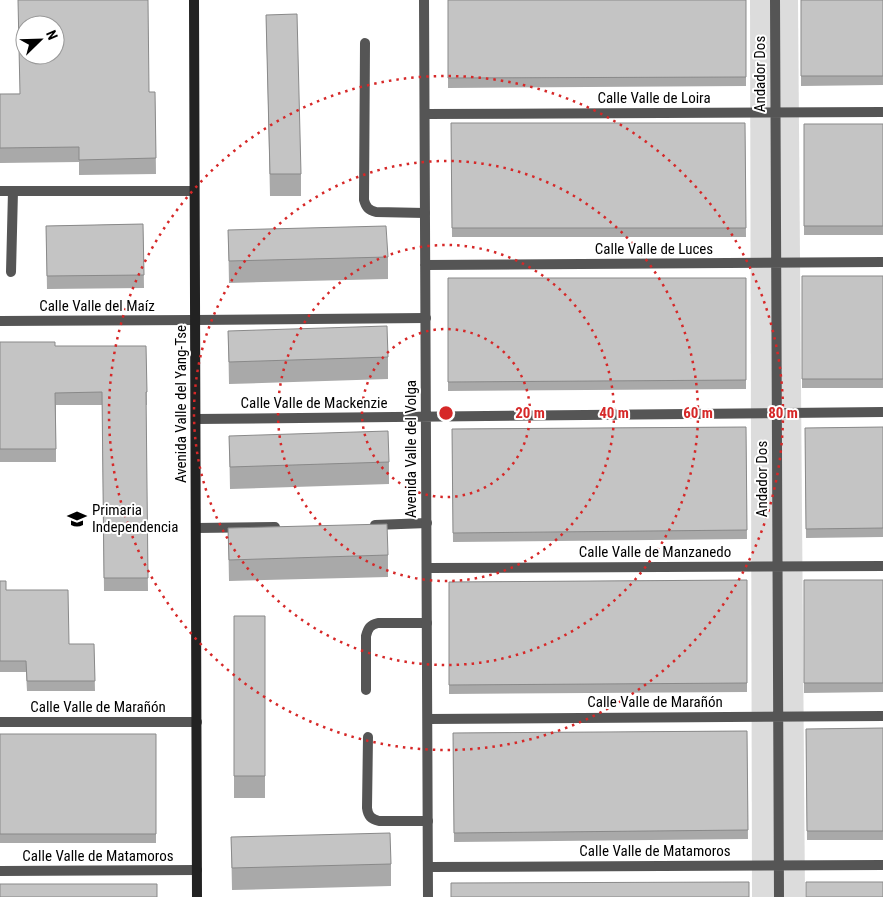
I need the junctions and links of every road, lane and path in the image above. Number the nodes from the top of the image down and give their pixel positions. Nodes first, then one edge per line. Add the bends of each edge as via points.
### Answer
1 (194, 0) edge
2 (424, 0) edge
3 (775, 0) edge
4 (365, 44) dead end
5 (775, 112) junction
6 (883, 112) edge
7 (425, 114) junction
8 (0, 191) edge
9 (13, 191) junction
10 (194, 191) junction
11 (425, 213) junction
12 (776, 262) junction
13 (883, 262) edge
14 (426, 265) junction
15 (12, 272) dead end
16 (426, 318) junction
17 (195, 320) junction
18 (0, 321) edge
19 (883, 412) edge
20 (777, 413) junction
21 (426, 417) junction
22 (196, 419) junction
23 (427, 524) junction
24 (364, 525) edge
25 (282, 527) edge
26 (196, 528) junction
27 (777, 566) junction
28 (883, 566) edge
29 (427, 568) junction
30 (427, 622) junction
31 (366, 690) dead end
32 (778, 716) junction
33 (883, 716) edge
34 (428, 719) junction
35 (0, 722) edge
36 (197, 722) junction
37 (368, 736) dead end
38 (428, 821) junction
39 (883, 865) edge
40 (779, 866) junction
41 (428, 867) junction
42 (197, 870) junction
43 (0, 871) edge
44 (197, 897) edge
45 (428, 897) edge
46 (779, 897) edge

1 - 10 street, Avenida Valle del Yang-Tse
2 - 7 street, Avenida Valle del Volga
3 - 5 street, Andador Dos
4 - 11 street via 365,206 376,212
5 - 6 street, Calle Valle de Loira
5 - 7 street, Calle Valle de Loira
5 - 12 street, Andador Dos
7 - 11 street, Avenida Valle del Volga
8 - 9 street
9 - 10 street
9 - 15 street
10 - 17 street, Avenida Valle del Yang-Tse
11 - 14 street, Avenida Valle del Volga
12 - 13 street, Calle Valle de Luces
12 - 14 street, Calle Valle de Luces
12 - 20 street, Andador Dos
14 - 16 street, Avenida Valle del Volga
16 - 17 street, Calle Valle del Maíz
16 - 21 street, Avenida Valle del Volga
17 - 18 street, Calle Valle del Maíz
17 - 22 street, Avenida Valle del Yang-Tse
19 - 20 street, Calle Valle de Mackenzie
20 - 21 street, Calle Valle de Mackenzie
20 - 27 street, Andador Dos
21 - 22 street, Calle Valle de Mackenzie
21 - 23 street, Avenida Valle del Volga
22 - 26 street, Avenida Valle del Yang-Tse
23 - 24 street
23 - 29 street, Avenida Valle del Volga
25 - 26 street
26 - 36 street, Avenida Valle del Yang-Tse
27 - 28 street, Calle Valle de Manzanedo
27 - 29 street, Calle Valle de Manzanedo
27 - 32 street, Andador Dos
29 - 30 street, Avenida Valle del Volga
30 - 31 street via 372,625 366,636
30 - 34 street, Avenida Valle del Volga
32 - 33 street, Calle Valle de Marañón
32 - 34 street, Calle Valle de Marañón
32 - 40 street, Andador Dos
34 - 38 street, Avenida Valle del Volga
35 - 36 street, Calle Valle de Marañón
36 - 42 street, Avenida Valle del Yang-Tse
37 - 38 street via 368,815 379,821
38 - 41 street, Avenida Valle del Volga
39 - 40 street, Calle Valle de Matamoros
40 - 41 street, Calle Valle de Matamoros
40 - 46 street, Andador Dos
41 - 45 street, Avenida Valle del Volga
42 - 43 street, Calle Valle de Matamoros
42 - 44 street, Avenida Valle del Yang-Tse

